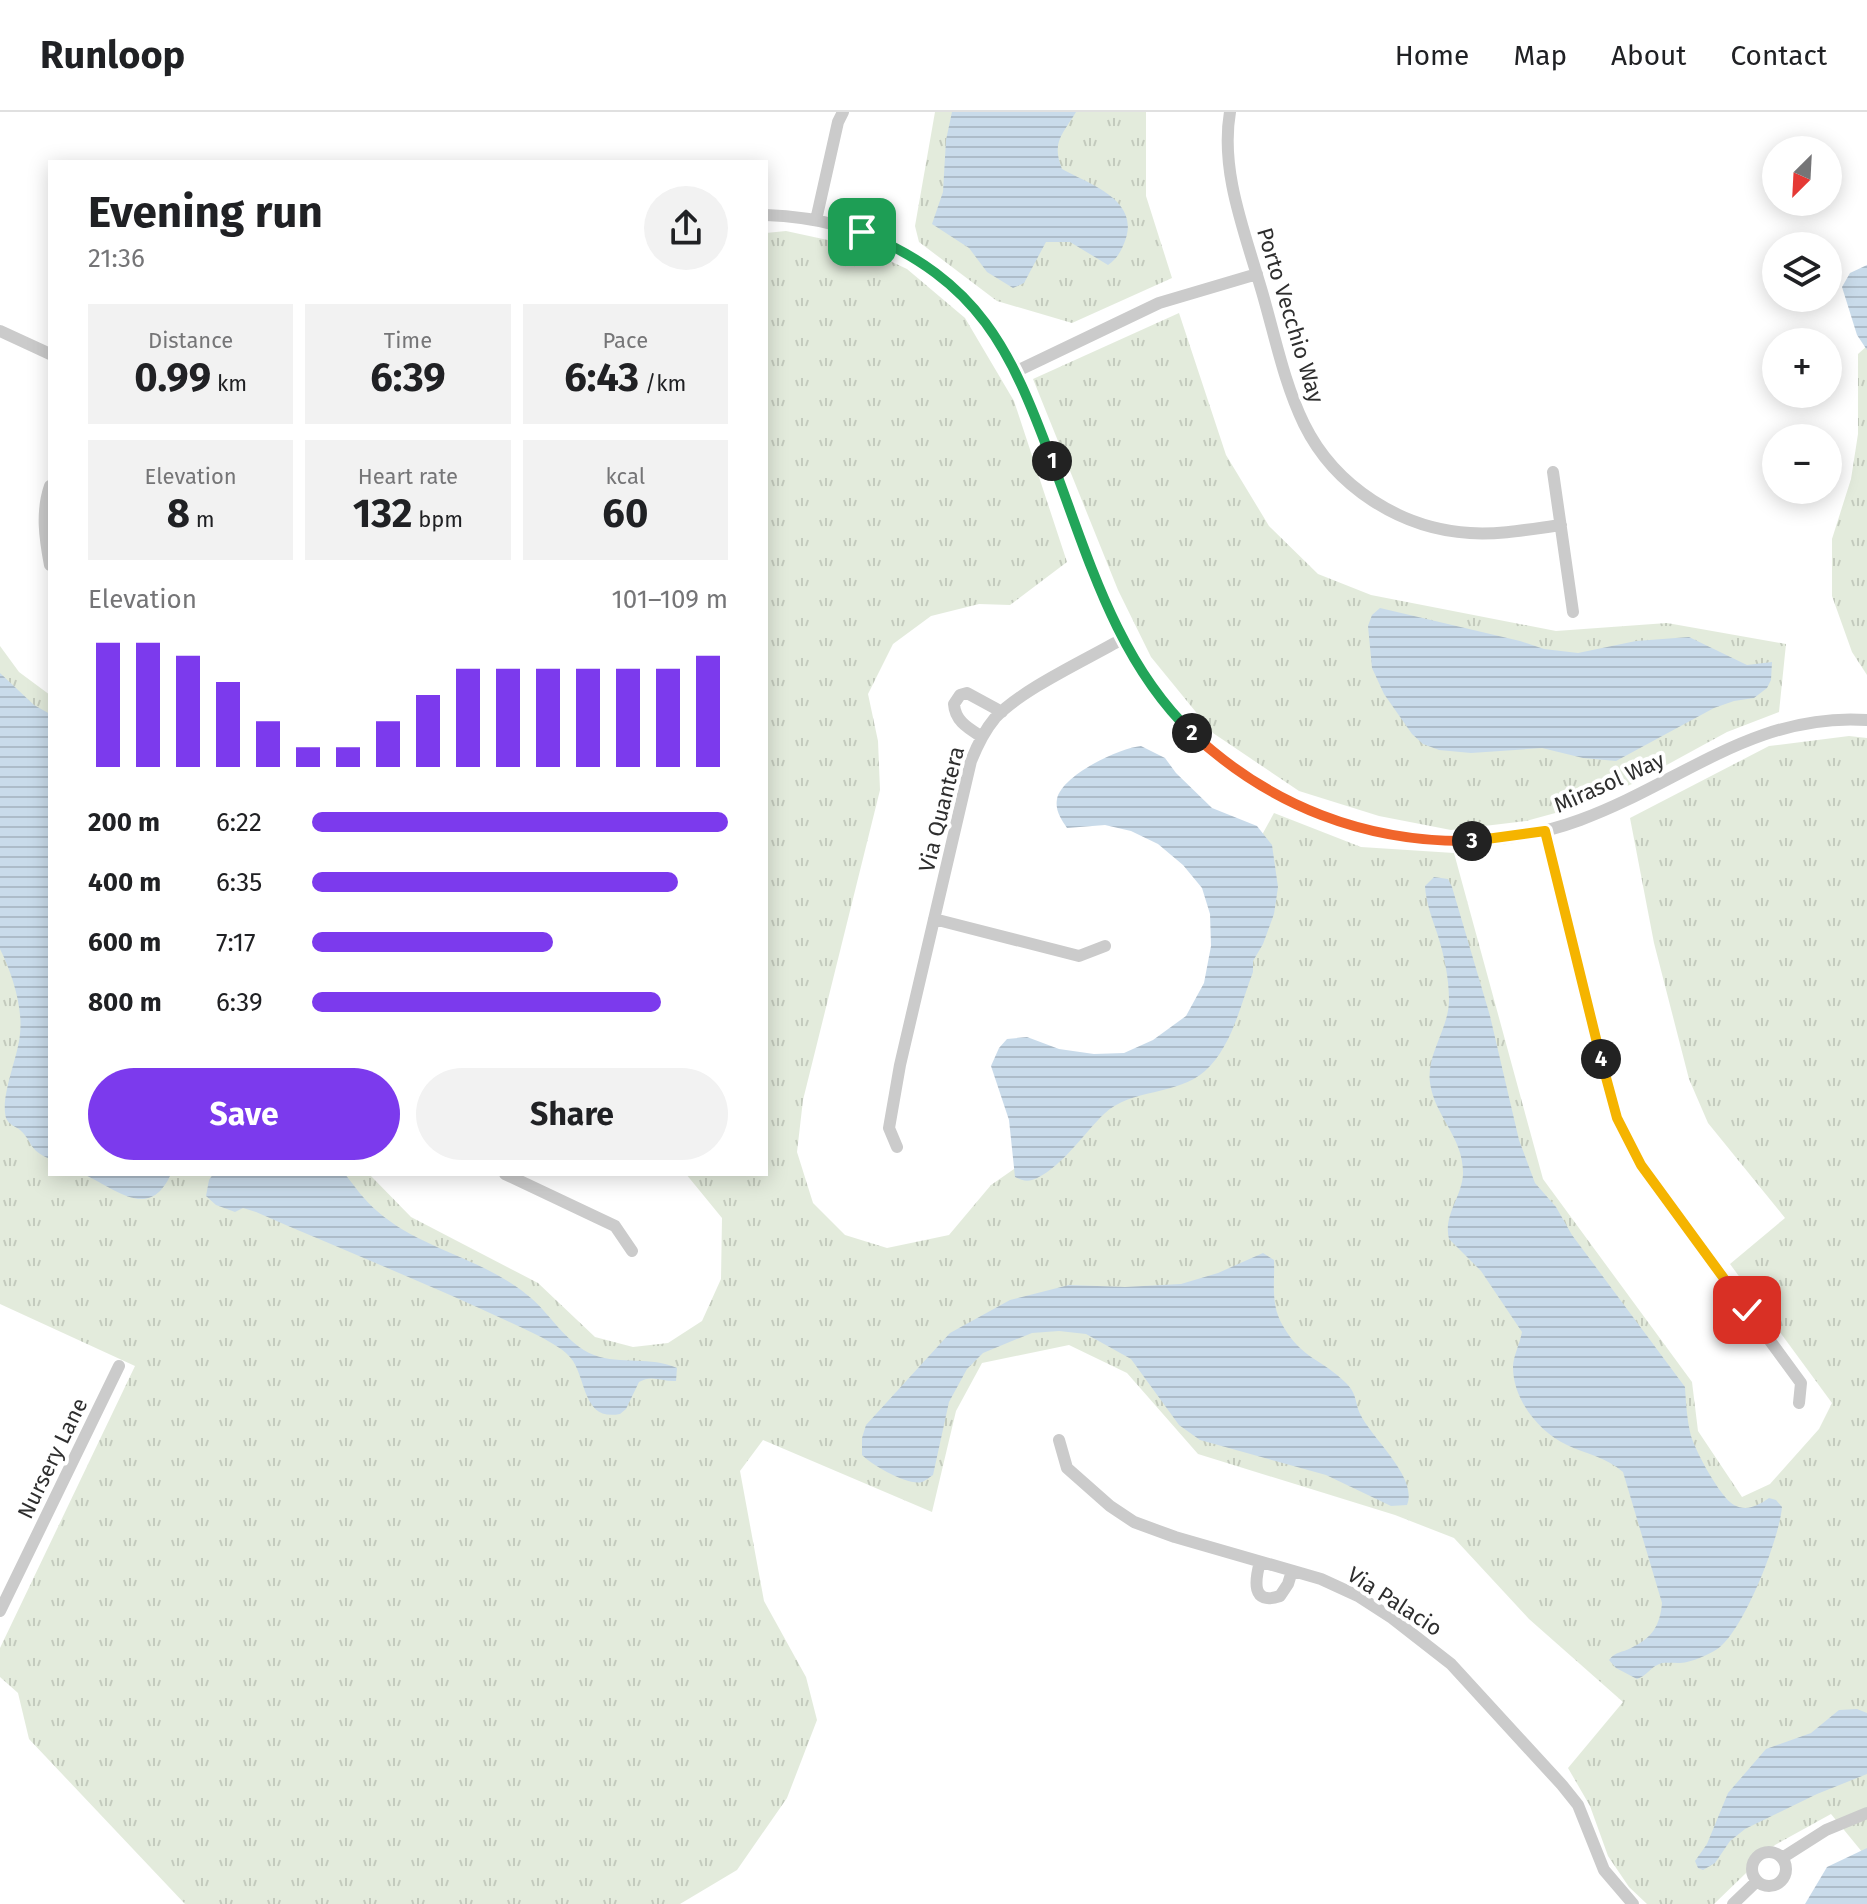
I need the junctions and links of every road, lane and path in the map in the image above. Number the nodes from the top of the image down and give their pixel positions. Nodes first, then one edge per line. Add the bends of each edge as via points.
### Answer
1 (843, 112) edge
2 (1230, 112) edge
3 (768, 215) edge
4 (816, 220) junction
5 (1257, 274) junction
6 (0, 331) edge
7 (48, 353) edge
8 (1017, 371) junction
9 (1553, 472) dead end
10 (48, 492) edge
11 (1561, 525) junction
12 (48, 553) edge
13 (1573, 612) dead end
14 (1122, 639) junction
15 (1002, 712) junction
16 (1867, 720) edge
17 (982, 737) junction
18 (1545, 831) junction
19 (934, 919) junction
20 (1105, 946) dead end
21 (897, 1147) dead end
22 (509, 1176) edge
23 (632, 1251) dead end
24 (119, 1366) dead end
25 (1799, 1403) dead end
26 (1059, 1440) dead end
27 (1260, 1562) junction
28 (1292, 1571) junction
29 (0, 1611) edge
30 (1867, 1813) edge
31 (1782, 1858) junction
32 (1757, 1881) junction
33 (1633, 1904) edge
34 (1733, 1904) edge

1 - 4 street
2 - 5 street, Porto Vecchio Way via 1228,158
3 - 4 street, Mirasol Way
4 - 8 street, Mirasol Way via 874,237 947,282 982,317
5 - 8 street via 1159,303
5 - 11 street, Porto Vecchio Way via 1305,426 1357,489 1403,517 1450,531 1499,533
6 - 7 street
8 - 14 street, Mirasol Way
9 - 11 street
10 - 12 street
11 - 13 street
14 - 15 street, Via Quantera
14 - 18 street, Mirasol Way via 1166,705 1207,747 1254,783 1313,813 1421,840 1480,841
15 - 17 street, Via Quantera
15 - 17 street via 967,693 960,695 954,713
16 - 18 street, Mirasol Way via 1804,723 1752,737 1607,810
17 - 19 street, Via Quantera via 971,761
18 - 25 street via 1609,1094 1627,1140 1801,1383
19 - 20 street via 1079,956
19 - 21 street, Via Quantera via 889,1128
22 - 23 street via 615,1226
24 - 29 street, Nursery Lane
26 - 27 street, Via Palacio via 1067,1468 1134,1522
27 - 28 street, Via Palacio
27 - 28 street via 1255,1586 1268,1598 1285,1592
28 - 33 street, Via Palacio via 1358,1596 1451,1664 1578,1805 1604,1870
30 - 31 street via 1826,1830
31 - 32 street via 1786,1869 1778,1883 1767,1886
31 - 32 street via 1773,1852 1758,1856 1752,1866
32 - 34 street

